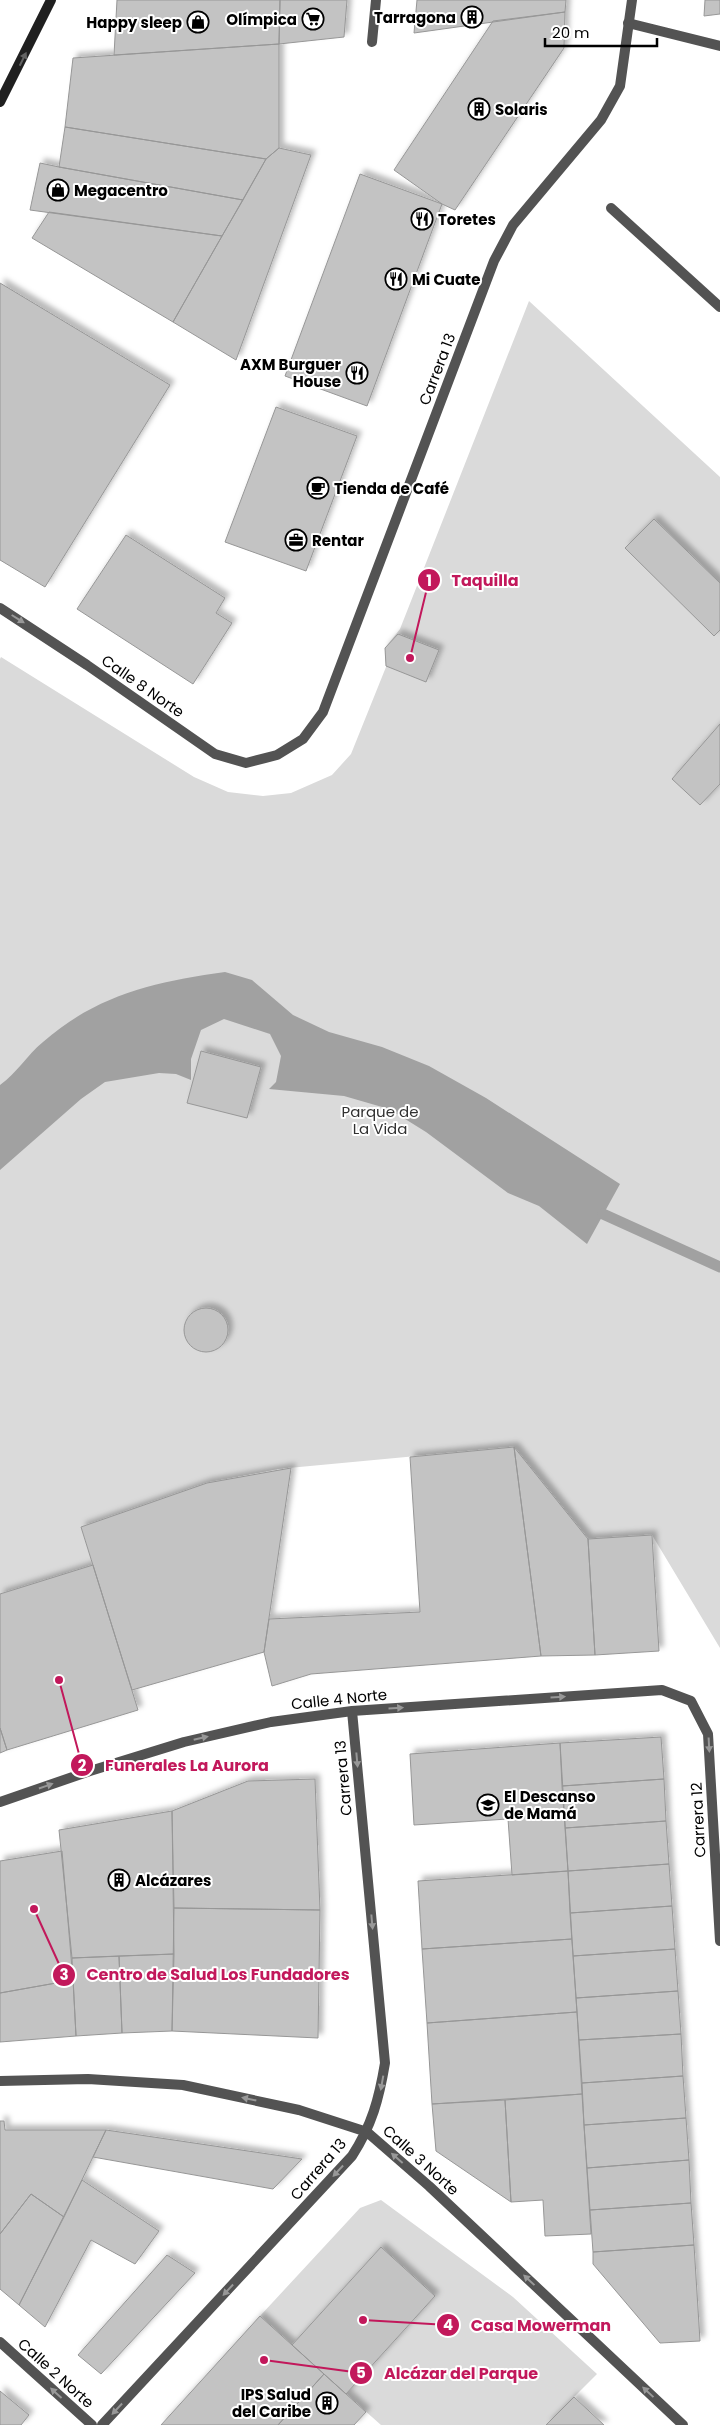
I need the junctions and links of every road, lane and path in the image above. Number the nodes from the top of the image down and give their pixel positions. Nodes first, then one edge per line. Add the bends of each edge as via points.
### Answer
1 (51, 0) edge
2 (376, 0) edge
3 (632, 0) edge
4 (628, 23) junction
5 (372, 42) dead end
6 (720, 46) edge
7 (0, 102) edge
8 (611, 208) dead end
9 (720, 307) edge
10 (0, 608) edge
11 (277, 756) joint
12 (691, 1701) joint
13 (352, 1711) junction
14 (0, 1802) edge
15 (720, 1941) edge
16 (0, 2081) edge
17 (367, 2132) junction
18 (0, 2342) edge
19 (92, 2425) edge
20 (102, 2425) edge
21 (683, 2425) edge

7 -> 1 main road
2 - 5 street
3 - 4 street, Carrera 13
4 - 6 street
4 - 11 street, Carrera 13 via 620,86 601,120 513,225 494,261 324,712 303,739
8 - 9 street
10 -> 11 street, Calle 8 Norte via 215,754 246,763
13 -> 12 street, Calle 4 Norte via 662,1690
12 -> 15 street, Carrera 12 via 708,1734
14 -> 13 street, Calle 4 Norte via 184,1742 272,1722
13 -> 17 street, Carrera 13 via 385,2063 379,2098
17 -> 16 street, Calle 3 Norte via 299,2110 183,2085 88,2079
17 -> 20 street, Carrera 13 via 352,2156
21 -> 17 street, Calle 3 Norte via 429,2186
19 -> 18 street, Calle 2 Norte

